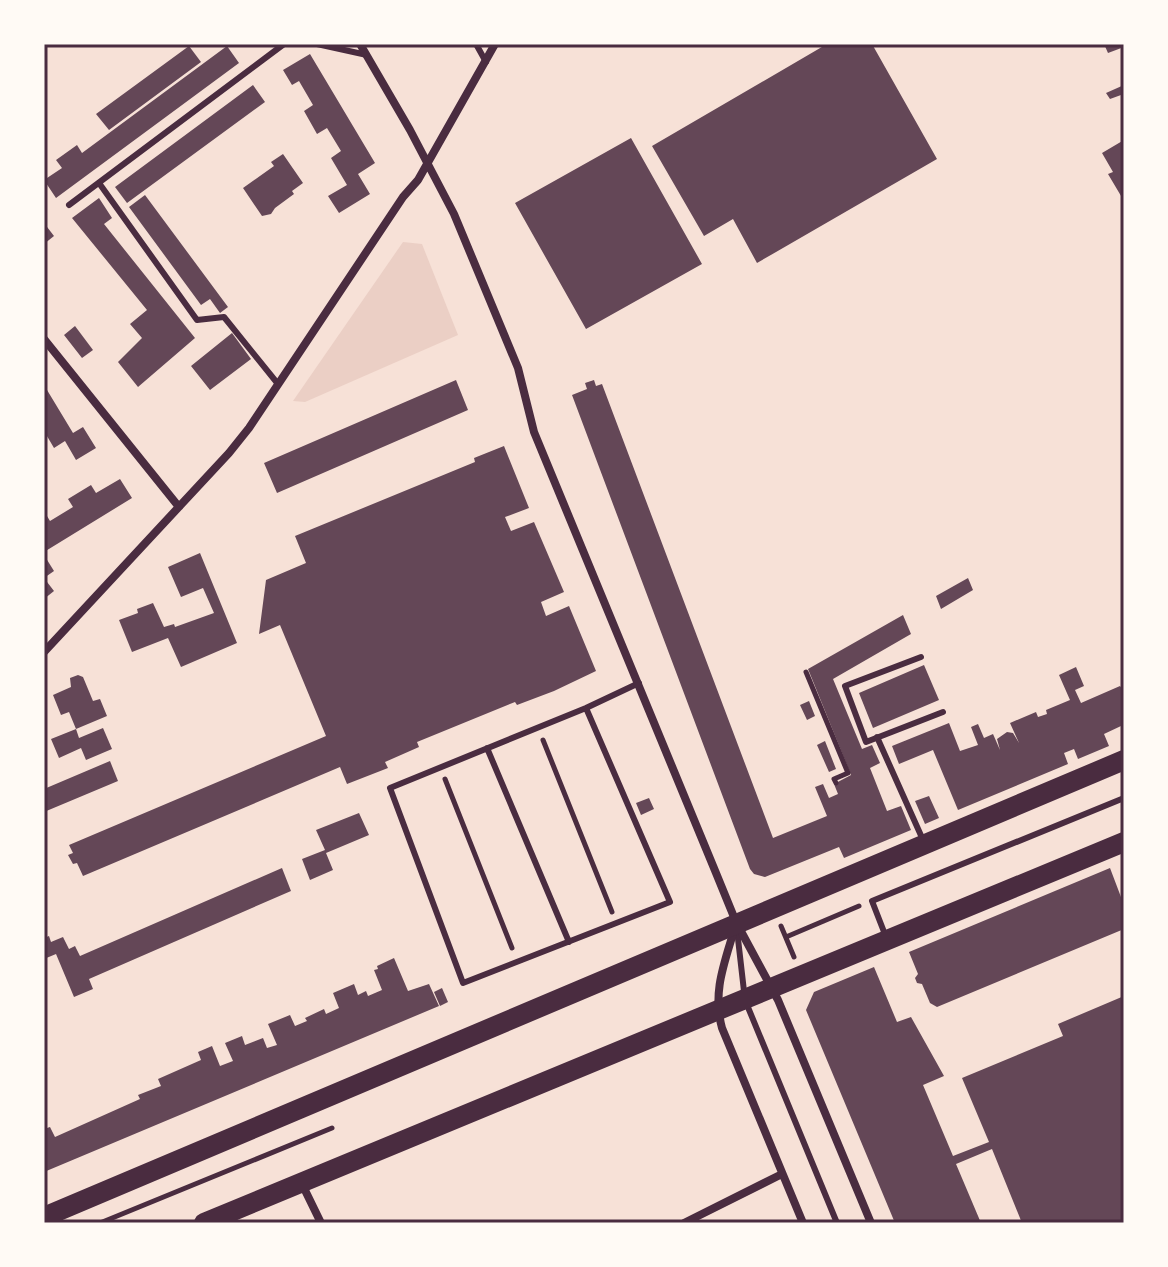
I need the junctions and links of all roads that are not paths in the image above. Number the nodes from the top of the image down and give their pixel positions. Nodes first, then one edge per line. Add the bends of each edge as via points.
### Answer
1 (284, 44) edge
2 (317, 44) edge
3 (360, 44) edge
4 (476, 44) edge
5 (495, 44) edge
6 (367, 55) junction
7 (487, 62) junction
8 (427, 164) junction
9 (99, 183) junction
10 (69, 205) dead end
11 (44, 339) edge
12 (278, 384) junction
13 (179, 507) junction
14 (44, 652) edge
15 (921, 657) dead end
16 (639, 683) junction
17 (586, 708) junction
18 (943, 712) dead end
19 (877, 737) junction
20 (487, 748) junction
21 (1124, 760) edge
22 (1124, 798) edge
23 (1124, 842) edge
24 (924, 844) junction
25 (736, 922) junction
26 (888, 940) junction
27 (569, 942) junction
28 (772, 989) junction
29 (745, 1000) junction
30 (717, 1011) junction
31 (782, 1174) junction
32 (302, 1183) junction
33 (44, 1217) edge
34 (204, 1223) edge
35 (321, 1223) edge
36 (684, 1223) edge
37 (803, 1223) edge
38 (837, 1223) edge
39 (871, 1223) edge

1 - 9 lane
2 - 6 lane
3 - 6 street
4 - 7 lane
5 - 7 street
6 - 8 street
7 - 8 street
8 - 12 street
8 - 16 street via 454,214 518,368 534,432
9 - 10 lane
9 - 12 lane via 197,320 224,317
11 - 13 street
12 - 13 street via 242,437
13 - 14 street
15 - 19 lane via 845,686 866,742
16 - 17 lane
16 - 25 street
17 - 20 lane
17 - 27 lane via 670,902
18 - 19 lane
19 - 24 lane
20 - 27 lane
20 - 27 lane via 390,788 463,983
21 - 24 main road
22 - 26 lane via 872,901
23 - 26 main road
24 - 25 main road
25 - 28 street
25 - 29 lane
25 - 30 street via 720,974
25 - 33 main road
26 - 28 main road
28 - 29 main road
28 - 39 street
29 - 30 main road
29 - 38 lane
30 - 31 street
30 - 32 main road
31 - 36 street
31 - 37 street
32 - 34 main road
32 - 35 street

